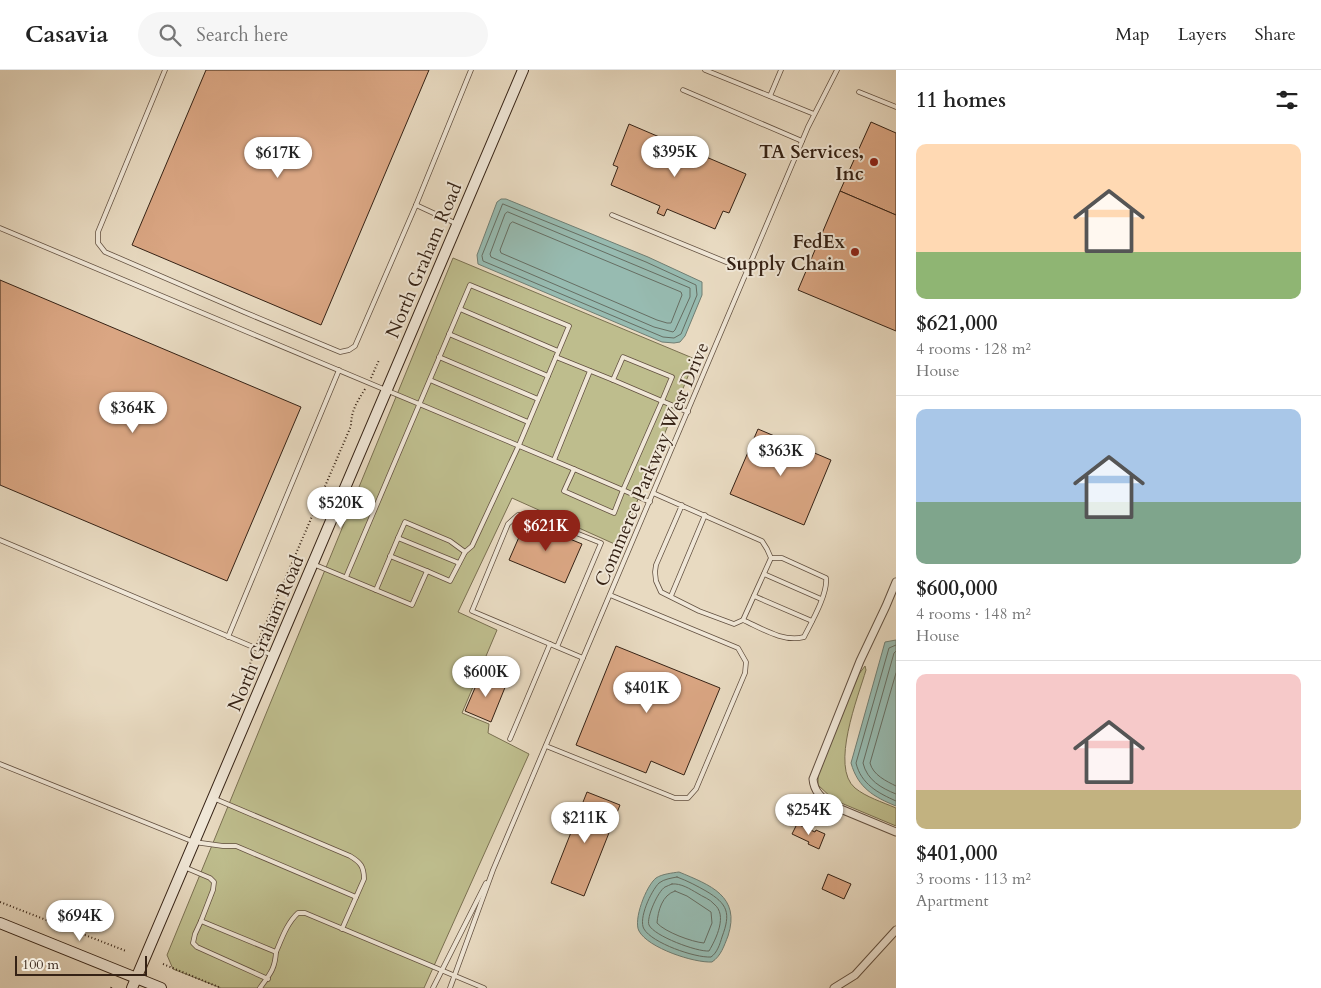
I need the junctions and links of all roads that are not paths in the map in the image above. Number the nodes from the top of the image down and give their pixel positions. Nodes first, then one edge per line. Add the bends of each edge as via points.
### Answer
1 (165, 70) edge
2 (471, 70) edge
3 (523, 70) edge
4 (705, 70) edge
5 (781, 70) edge
6 (837, 70) edge
7 (683, 90) dead end
8 (859, 92) dead end
9 (770, 96) junction
10 (896, 107) edge
11 (814, 114) junction
12 (802, 141) junction
13 (416, 205) junction
14 (612, 215) dead end
15 (458, 224) junction
16 (0, 228) edge
17 (748, 271) junction
18 (460, 309) junction
19 (449, 334) junction
20 (558, 351) junction
21 (556, 357) junction
22 (439, 358) junction
23 (339, 370) junction
24 (590, 371) junction
25 (548, 376) junction
26 (430, 380) junction
27 (613, 380) junction
28 (387, 390) junction
29 (538, 399) junction
30 (662, 401) junction
31 (420, 404) junction
32 (688, 412) junction
33 (528, 422) junction
34 (518, 445) junction
35 (554, 460) junction
36 (574, 469) junction
37 (623, 490) junction
38 (653, 493) junction
39 (650, 502) junction
40 (682, 505) junction
41 (704, 515) junction
42 (398, 538) junction
43 (0, 540) edge
44 (465, 552) junction
45 (390, 556) junction
46 (771, 558) junction
47 (459, 563) junction
48 (313, 564) junction
49 (427, 571) junction
50 (764, 574) junction
51 (346, 577) junction
52 (896, 582) edge
53 (376, 590) junction
54 (610, 594) junction
55 (671, 596) junction
56 (754, 596) junction
57 (821, 599) junction
58 (743, 620) junction
59 (812, 621) junction
60 (228, 636) junction
61 (550, 644) junction
62 (557, 648) junction
63 (274, 656) junction
64 (583, 658) junction
65 (510, 739) dead end
66 (546, 746) junction
67 (0, 764) edge
68 (213, 798) junction
69 (896, 832) edge
70 (194, 842) junction
71 (184, 867) junction
72 (493, 870) junction
73 (356, 897) junction
74 (201, 921) junction
75 (0, 923) edge
76 (342, 929) junction
77 (896, 930) edge
78 (276, 952) junction
79 (441, 970) junction
80 (455, 976) junction
81 (268, 979) junction
82 (134, 983) edge
83 (161, 988) edge
84 (260, 988) edge
85 (433, 988) edge
86 (450, 988) edge
87 (484, 988) edge
88 (834, 988) edge

1 - 13 lane via 98,232 98,243 105,252 340,352 355,346
2 - 13 lane
3 - 15 street, North Graham Road
4 - 9 lane
5 - 9 lane
6 - 11 lane, Commerce Parkway West Drive
7 - 12 lane
8 - 10 lane
9 - 11 lane
11 - 12 lane, Commerce Parkway West Drive
12 - 17 lane, Commerce Parkway West Drive
13 - 15 lane
14 - 17 lane
15 - 28 street, North Graham Road
16 - 23 lane
17 - 32 lane, Commerce Parkway West Drive
18 - 19 lane
18 - 20 lane
18 - 20 lane via 470,285 568,326
19 - 22 lane
19 - 25 lane
20 - 21 lane
21 - 24 lane
21 - 25 lane
22 - 26 lane
22 - 29 lane
23 - 28 lane
23 - 60 lane
24 - 27 lane
24 - 35 lane
25 - 29 lane
26 - 31 lane
26 - 33 lane
27 - 30 lane
27 - 30 lane via 623,356 672,378
28 - 31 lane
28 - 48 street, North Graham Road
29 - 33 lane
30 - 32 lane
30 - 37 lane
31 - 34 lane
31 - 51 lane
32 - 38 lane, Commerce Parkway West Drive
33 - 34 lane
34 - 35 lane
34 - 44 lane via 472,546
35 - 36 lane
36 - 37 lane
36 - 37 lane via 564,491 614,513
37 - 39 lane
38 - 39 lane, Commerce Parkway West Drive
38 - 40 lane
39 - 54 lane, Commerce Parkway West Drive
40 - 41 lane
40 - 55 lane via 655,572 661,592
41 - 46 lane via 762,541
41 - 55 lane
42 - 44 lane via 405,522 450,541
42 - 45 lane
42 - 47 lane
43 - 60 lane
44 - 47 lane
45 - 49 lane
45 - 53 lane
46 - 50 lane
46 - 57 lane via 782,558 826,578
47 - 49 lane via 450,581
48 - 51 lane
48 - 63 street, North Graham Road
49 - 53 lane via 412,605
50 - 56 lane
50 - 57 lane
51 - 53 lane
52 - 69 street via 860,661 813,786 831,805
54 - 64 lane, Commerce Parkway West Drive
54 - 66 lane via 738,648 746,662 745,672 696,789 688,798 675,798
55 - 58 lane via 726,622 734,624
56 - 58 lane
56 - 59 lane
57 - 59 lane
58 - 59 lane via 796,640 804,637
60 - 63 lane
61 - 62 lane
61 - 62 lane via 472,611 508,524 518,515 531,515 601,543
61 - 65 lane
62 - 64 lane
63 - 68 street, North Graham Road
64 - 66 lane, Commerce Parkway West Drive
66 - 72 lane, Commerce Parkway West Drive
67 - 70 lane
68 - 70 street, North Graham Road
68 - 73 lane via 360,862 364,879
70 - 71 street, North Graham Road
70 - 73 lane via 236,846
71 - 74 lane via 214,882
71 - 82 street, North Graham Road
72 - 79 lane, Commerce Parkway West Drive
72 - 80 lane, Commerce Parkway West Drive
73 - 76 lane
74 - 78 lane
74 - 81 lane via 193,943 197,947
75 - 82 street
76 - 78 lane via 298,913 288,924
76 - 79 lane
77 - 88 street via 856,975
78 - 81 lane
79 - 80 lane
79 - 85 lane, Commerce Parkway West Drive
80 - 86 lane, Commerce Parkway West Drive
80 - 87 lane
81 - 84 lane
82 - 83 street

